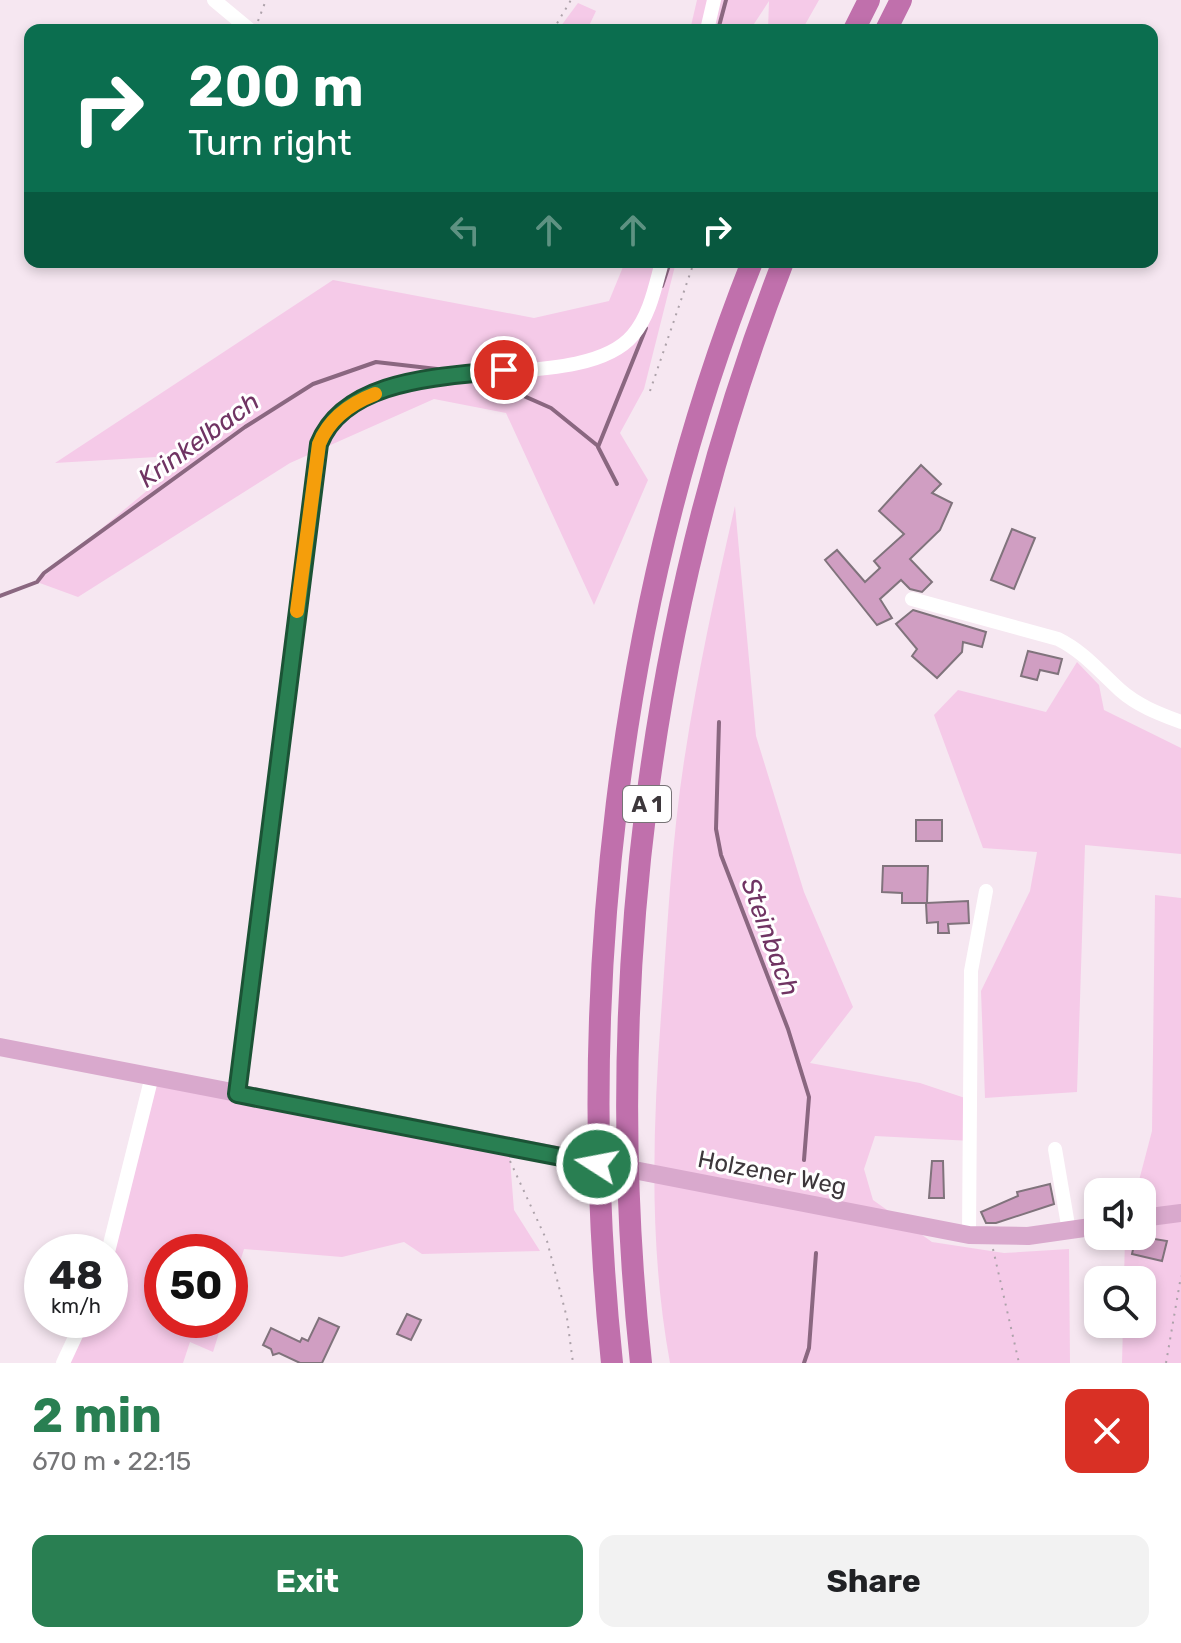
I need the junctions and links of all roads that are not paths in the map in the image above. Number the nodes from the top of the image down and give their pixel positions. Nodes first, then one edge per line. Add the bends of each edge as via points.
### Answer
1 (214, 0) edge
2 (714, 0) edge
3 (869, 0) edge
4 (901, 0) edge
5 (245, 24) edge
6 (708, 24) edge
7 (857, 24) edge
8 (889, 24) edge
9 (660, 268) edge
10 (750, 268) edge
11 (781, 268) edge
12 (912, 599) dead end
13 (1181, 722) edge
14 (986, 891) dead end
15 (0, 1047) edge
16 (152, 1076) junction
17 (237, 1094) junction
18 (1055, 1149) dead end
19 (1181, 1213) edge
20 (1156, 1216) edge
21 (1084, 1228) edge
22 (1069, 1231) junction
23 (112, 1234) edge
24 (969, 1235) junction
25 (75, 1338) edge
26 (63, 1363) edge
27 (612, 1363) edge
28 (641, 1363) edge

1 - 5 street
2 - 6 street
3 - 7 highway
4 - 8 highway
9 - 17 street via 642,322 620,347 567,364 407,383 370,395 326,425 317,460
10 - 27 highway, A 1 via 696,428 665,547 617,813 606,917 598,1131
11 - 28 highway, A 1 via 738,391 699,530 669,662 645,817 633,946 628,1114
12 - 13 street via 1058,639 1080,650 1123,693
14 - 24 street via 971,971
15 - 16 main road, Holzener Weg
16 - 17 main road, Holzener Weg
16 - 23 street
17 - 24 main road, Holzener Weg
18 - 22 street
19 - 20 main road
21 - 22 main road, Holzener Weg
22 - 24 main road, Holzener Weg
25 - 26 street

